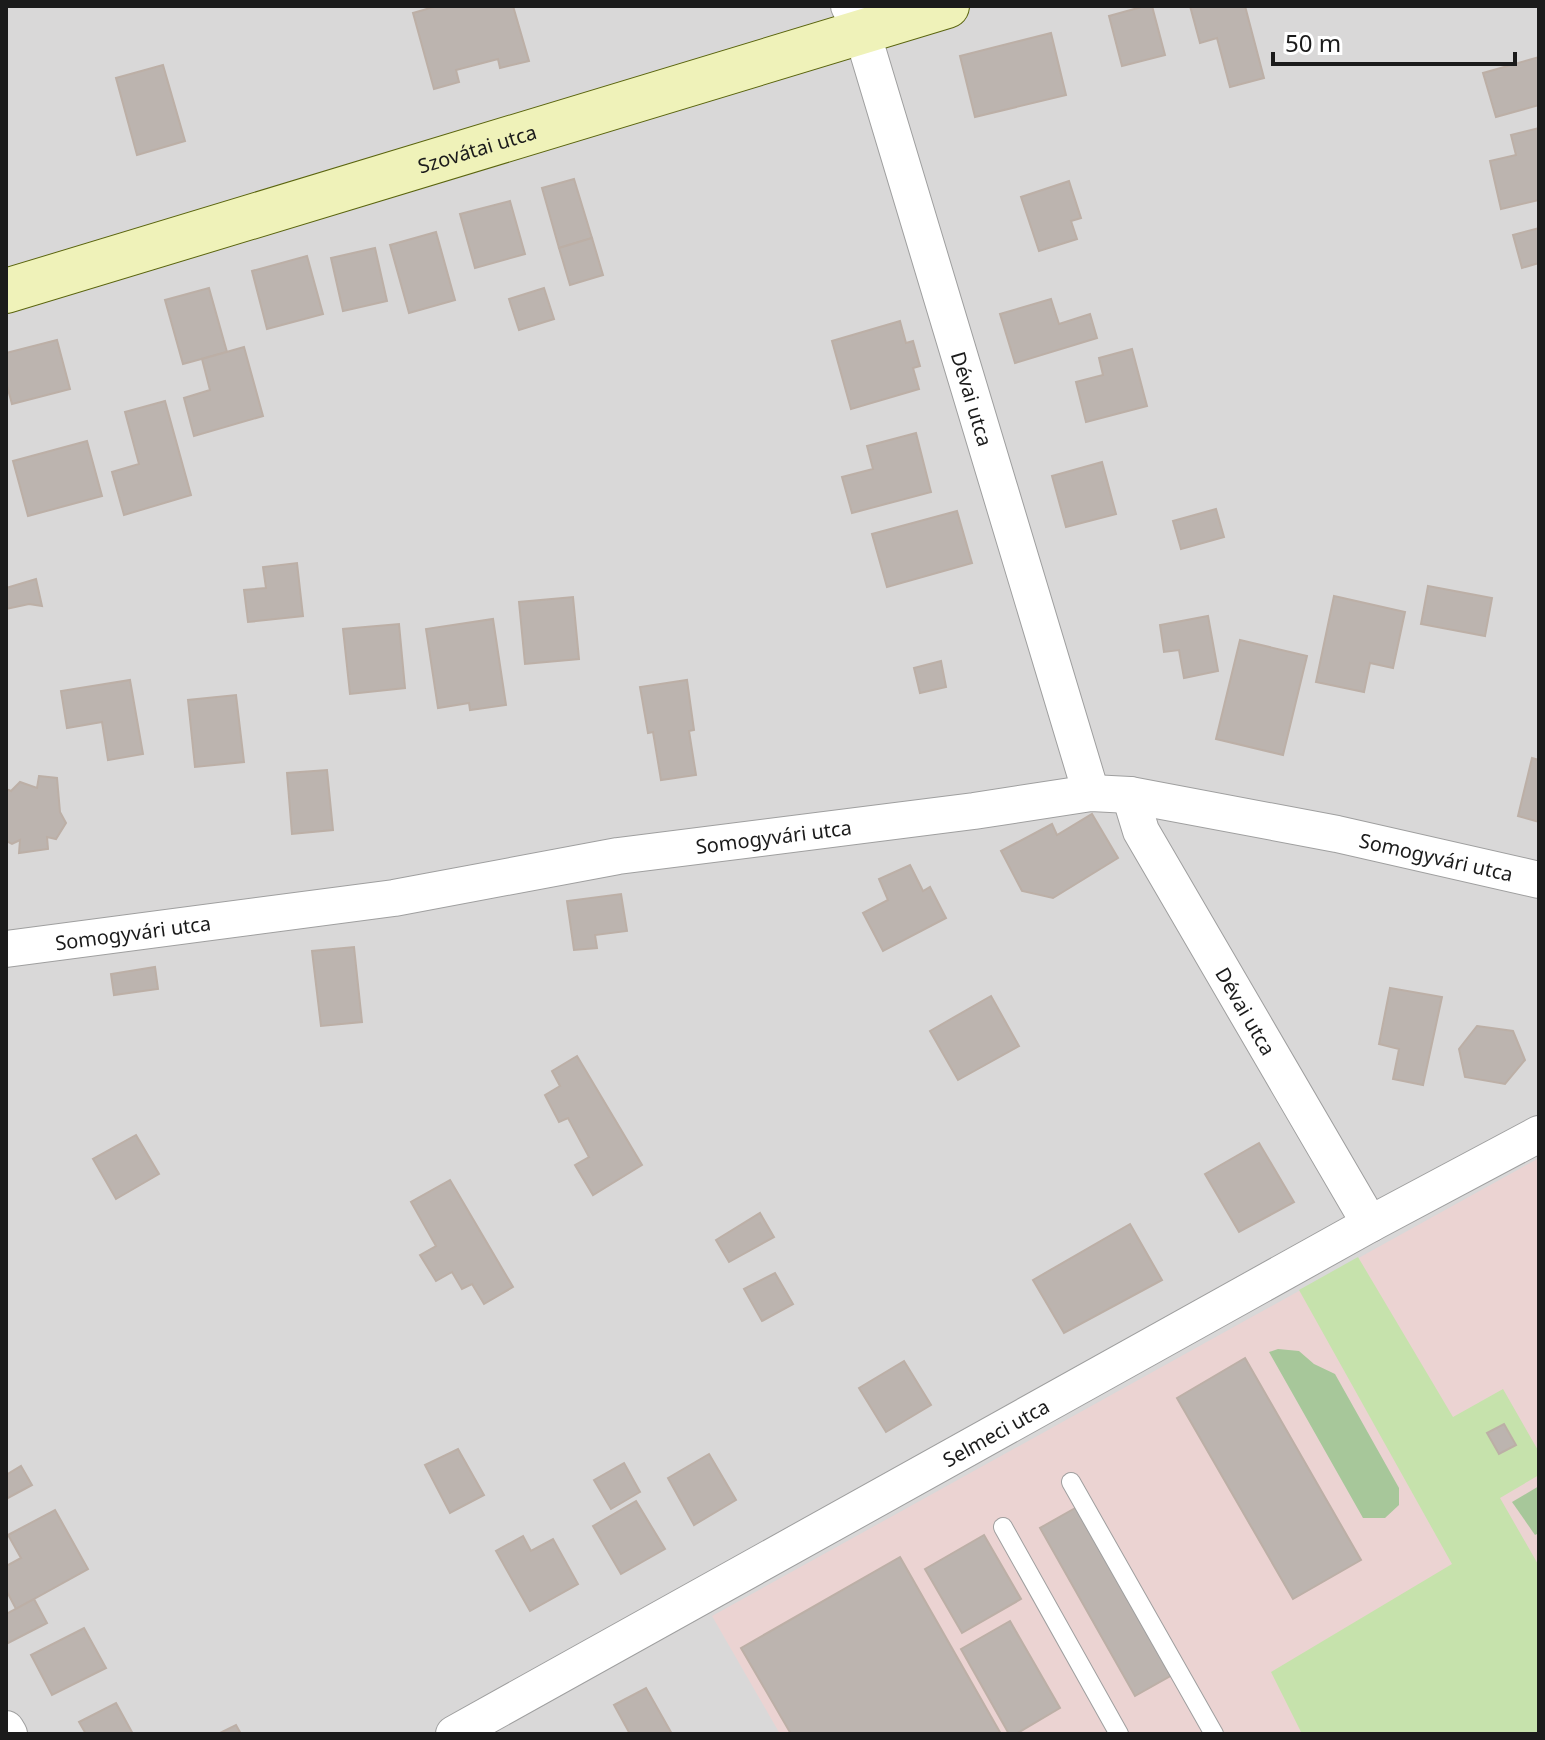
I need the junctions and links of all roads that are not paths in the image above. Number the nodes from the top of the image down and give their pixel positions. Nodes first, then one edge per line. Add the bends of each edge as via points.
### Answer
1 (947, 6) edge
2 (855, 19) edge
3 (6, 291) edge
4 (1091, 793) junction
5 (1130, 795) junction
6 (1539, 880) edge
7 (6, 949) edge
8 (1539, 1134) edge
9 (1370, 1224) junction
10 (1071, 1482) dead end
11 (1003, 1527) dead end
12 (6, 1729) edge
13 (9, 1734) edge
14 (454, 1734) edge
15 (1119, 1734) edge
16 (1214, 1734) edge

1 - 2 street, Szovátai utca
2 - 3 street, Szovátai utca
2 - 4 street, Dévai utca
4 - 5 street, Somogyvári utca
4 - 7 street, Somogyvári utca via 618,856 394,898
5 - 6 street, Somogyvári utca
5 - 9 street, Dévai utca via 1141,831
8 - 9 street, Selmeci utca
9 - 14 street, Selmeci utca
10 - 16 lane
11 - 15 lane
12 - 13 street

